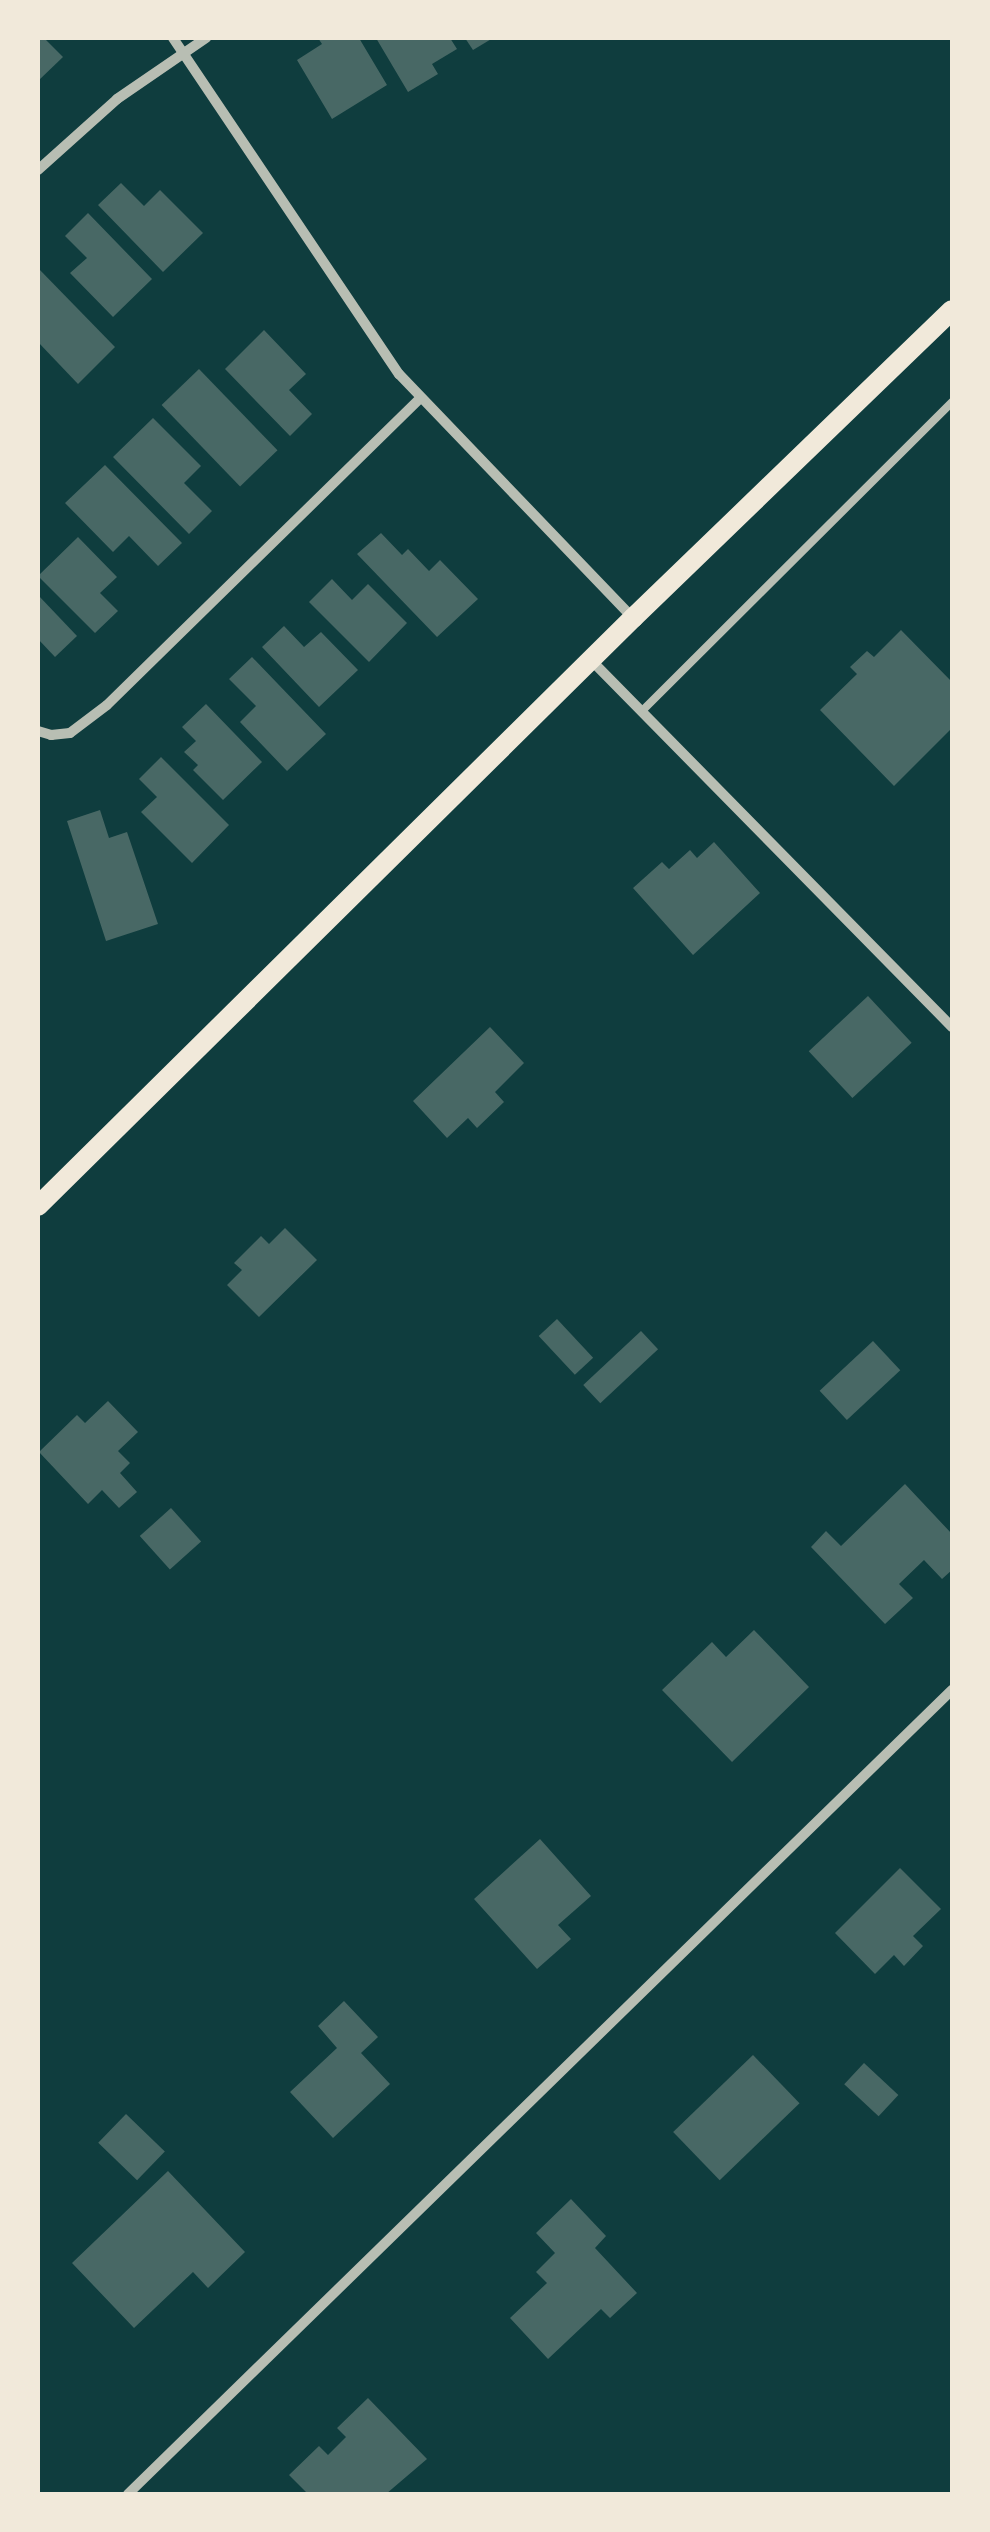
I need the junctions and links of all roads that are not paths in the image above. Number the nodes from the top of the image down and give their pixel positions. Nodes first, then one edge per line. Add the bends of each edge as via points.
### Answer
1 (174, 38) edge
2 (206, 38) edge
3 (184, 53) junction
4 (38, 170) edge
5 (952, 310) edge
6 (420, 398) junction
7 (952, 402) edge
8 (633, 618) junction
9 (590, 660) junction
10 (642, 711) junction
11 (38, 731) edge
12 (952, 1026) edge
13 (38, 1206) edge
14 (952, 1690) edge
15 (128, 2494) edge

1 - 3 street
2 - 3 street
3 - 4 street via 117,98
3 - 6 street via 351,308
5 - 8 main road
6 - 8 street
6 - 11 street via 107,706 70,732
7 - 10 lane
8 - 9 main road
9 - 10 street
9 - 13 main road
10 - 12 street
14 - 15 street

